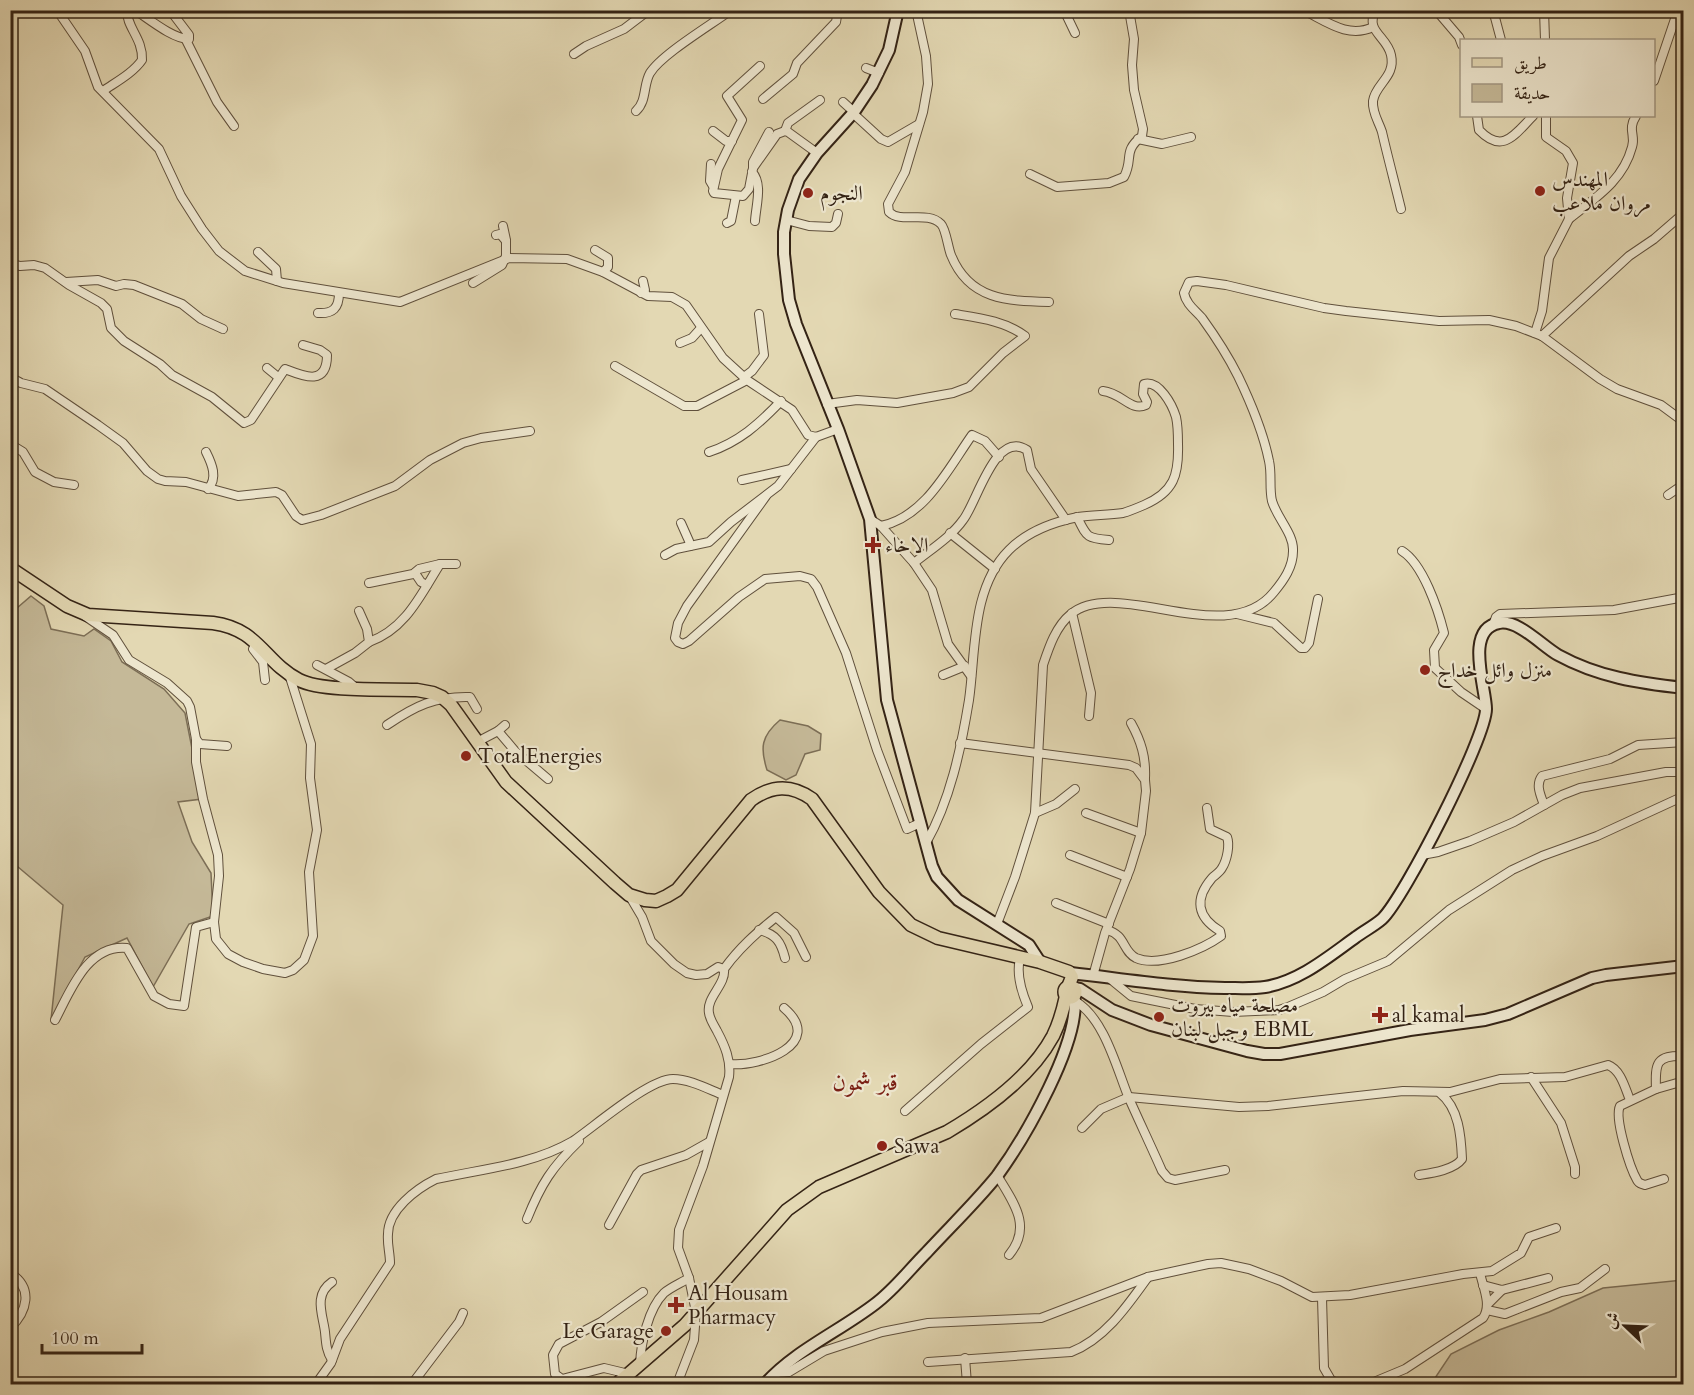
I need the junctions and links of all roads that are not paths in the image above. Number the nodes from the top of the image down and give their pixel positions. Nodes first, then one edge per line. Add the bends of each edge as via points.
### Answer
1 (57, 10) edge
2 (127, 10) edge
3 (135, 10) edge
4 (170, 10) edge
5 (649, 10) edge
6 (731, 10) edge
7 (838, 10) edge
8 (898, 10) edge
9 (903, 10) edge
10 (916, 10) edge
11 (1064, 10) edge
12 (1129, 10) edge
13 (1303, 10) edge
14 (1376, 10) edge
15 (1436, 10) edge
16 (1493, 10) edge
17 (1544, 10) edge
18 (1678, 10) edge
19 (1373, 27) junction
20 (1075, 33) dead end
21 (1501, 39) edge
22 (1545, 39) edge
23 (186, 40) junction
24 (1460, 43) edge
25 (574, 54) dead end
26 (760, 66) dead end
27 (866, 68) dead end
28 (879, 73) junction
29 (1655, 75) edge
30 (103, 91) junction
31 (763, 99) dead end
32 (820, 100) dead end
33 (843, 102) dead end
34 (636, 111) dead end
35 (855, 115) junction
36 (1478, 117) edge
37 (1532, 117) edge
38 (1546, 117) edge
39 (1636, 117) edge
40 (919, 124) junction
41 (234, 126) dead end
42 (712, 131) dead end
43 (785, 131) junction
44 (769, 132) dead end
45 (1191, 136) dead end
46 (1138, 139) junction
47 (732, 141) junction
48 (817, 153) junction
49 (711, 164) dead end
50 (753, 170) junction
51 (1030, 174) dead end
52 (713, 186) junction
53 (736, 196) junction
54 (1401, 209) dead end
55 (1683, 213) edge
56 (838, 214) dead end
57 (1569, 219) junction
58 (755, 221) dead end
59 (790, 221) junction
60 (726, 223) dead end
61 (503, 226) dead end
62 (496, 235) dead end
63 (506, 241) junction
64 (596, 250) dead end
65 (258, 252) dead end
66 (784, 254) junction
67 (505, 260) junction
68 (10, 263) edge
69 (603, 272) junction
70 (277, 281) junction
71 (643, 281) dead end
72 (64, 282) junction
73 (473, 283) dead end
74 (339, 293) junction
75 (641, 293) junction
76 (1048, 302) dead end
77 (318, 313) dead end
78 (759, 314) dead end
79 (955, 314) dead end
80 (701, 328) junction
81 (223, 329) dead end
82 (1539, 334) junction
83 (680, 343) dead end
84 (303, 345) dead end
85 (615, 366) dead end
86 (267, 368) dead end
87 (10, 377) edge
88 (278, 377) junction
89 (746, 378) junction
90 (1103, 391) dead end
91 (781, 401) junction
92 (827, 404) junction
93 (1683, 422) edge
94 (838, 429) junction
95 (530, 431) dead end
96 (816, 437) junction
97 (10, 444) edge
98 (207, 452) dead end
99 (709, 452) dead end
100 (999, 457) junction
101 (791, 469) junction
102 (742, 480) dead end
103 (1683, 484) edge
104 (74, 485) dead end
105 (208, 489) junction
106 (1668, 495) dead end
107 (766, 496) junction
108 (1077, 517) junction
109 (870, 519) junction
110 (1066, 520) junction
111 (681, 523) dead end
112 (881, 526) junction
113 (950, 533) junction
114 (1109, 540) dead end
115 (690, 546) junction
116 (1402, 551) dead end
117 (665, 555) dead end
118 (914, 563) junction
119 (440, 564) junction
120 (456, 564) dead end
121 (10, 568) edge
122 (995, 569) junction
123 (415, 573) junction
124 (369, 583) dead end
125 (427, 585) junction
126 (1683, 597) edge
127 (1318, 600) dead end
128 (360, 611) dead end
129 (1072, 612) junction
130 (82, 613) junction
131 (1233, 614) junction
132 (1493, 625) junction
133 (369, 642) junction
134 (257, 643) junction
135 (317, 665) dead end
136 (965, 666) junction
137 (326, 669) junction
138 (289, 674) junction
139 (943, 675) dead end
140 (971, 676) junction
141 (265, 680) dead end
142 (356, 688) junction
143 (1683, 688) edge
144 (442, 697) junction
145 (477, 709) dead end
146 (1486, 709) junction
147 (1089, 716) dead end
148 (1131, 723) dead end
149 (387, 725) dead end
150 (505, 725) dead end
151 (498, 731) junction
152 (196, 739) junction
153 (477, 742) junction
154 (1683, 742) edge
155 (960, 743) junction
156 (227, 746) dead end
157 (1038, 753) junction
158 (1683, 772) edge
159 (548, 779) dead end
160 (1145, 780) junction
161 (1075, 789) dead end
162 (1683, 796) edge
163 (1544, 805) junction
164 (1207, 808) dead end
165 (1035, 813) junction
166 (1086, 813) dead end
167 (920, 824) junction
168 (1141, 832) junction
169 (926, 843) junction
170 (1070, 855) dead end
171 (1422, 855) junction
172 (1127, 877) junction
173 (629, 895) junction
174 (1056, 903) dead end
175 (214, 922) junction
176 (997, 924) junction
177 (1108, 927) junction
178 (759, 930) junction
179 (806, 957) dead end
180 (784, 958) dead end
181 (1020, 958) junction
182 (1040, 963) junction
183 (1683, 966) edge
184 (724, 969) junction
185 (1071, 973) junction
186 (1093, 976) junction
187 (1109, 978) junction
188 (1071, 993) junction
189 (784, 1008) dead end
190 (55, 1020) dead end
191 (1683, 1056) edge
192 (730, 1064) junction
193 (1531, 1077) junction
194 (1683, 1081) edge
195 (1656, 1089) junction
196 (1440, 1093) junction
197 (723, 1095) junction
198 (1129, 1097) junction
199 (1630, 1101) junction
200 (905, 1111) dead end
201 (595, 1126) junction
202 (1082, 1128) dead end
203 (709, 1142) junction
204 (1226, 1170) dead end
205 (1575, 1174) dead end
206 (997, 1175) junction
207 (1419, 1175) dead end
208 (1664, 1179) dead end
209 (527, 1219) dead end
210 (609, 1225) dead end
211 (1556, 1228) dead end
212 (1009, 1255) dead end
213 (1605, 1269) dead end
214 (10, 1273) edge
215 (1480, 1273) junction
216 (1148, 1277) junction
217 (689, 1278) junction
218 (1548, 1278) dead end
219 (332, 1282) dead end
220 (1483, 1285) junction
221 (1502, 1290) junction
222 (643, 1292) dead end
223 (1322, 1298) junction
224 (1487, 1307) junction
225 (696, 1312) junction
226 (464, 1313) dead end
227 (10, 1328) edge
228 (965, 1358) junction
229 (332, 1360) junction
230 (928, 1362) dead end
231 (640, 1365) junction
232 (777, 1373) junction
233 (629, 1374) junction
234 (316, 1384) edge
235 (412, 1384) edge
236 (617, 1384) edge
237 (677, 1384) edge
238 (765, 1384) edge
239 (967, 1384) edge
240 (1339, 1384) edge
241 (1369, 1384) edge

1 - 30 street via 85,51 96,83
2 - 30 street via 142,47 142,60
3 - 23 street
4 - 23 street via 189,35
5 - 25 street via 624,29
6 - 34 street via 652,71 642,105
7 - 31 street via 836,22 797,63 793,74
8 - 28 street
9 - 35 street via 889,63 877,87
10 - 40 street via 928,69
11 - 20 street
12 - 46 street via 1134,39 1134,90 1142,120 1142,136
13 - 19 street via 1349,31
14 - 19 street via 1371,20
15 - 24 street
16 - 21 street
17 - 22 street
18 - 29 street
19 - 54 street via 1391,56 1388,77 1375,95 1373,110
23 - 41 street via 217,102
26 - 47 street via 727,96 742,120
27 - 28 street
28 - 35 street
30 - 70 street via 159,149 181,196 219,251 245,271
32 - 43 street via 788,123
33 - 35 street
35 - 40 street via 884,141 893,140
35 - 48 street
35 - 59 street via 808,173
36 - 37 street via 1479,130 1500,143
38 - 57 street via 1546,137 1566,151 1573,163 1567,198
39 - 57 street via 1631,127 1634,143 1619,175
40 - 76 street via 905,172 888,204 890,214 940,223 952,258 967,281 980,291 1006,300
42 - 47 street
43 - 48 street
43 - 50 street via 773,138
44 - 50 street via 753,162
45 - 46 street via 1162,144
46 - 51 street via 1130,147 1127,171 1118,181 1057,187
47 - 52 street
48 - 66 street via 791,199
49 - 52 street
50 - 53 street via 746,194
50 - 58 street via 759,186
52 - 53 street via 714,193
53 - 60 street via 731,221
55 - 82 street
56 - 59 street via 832,227
57 - 82 street via 1549,258
59 - 66 street
61 - 63 street
62 - 63 street
63 - 67 street
64 - 69 street via 608,258 608,267
65 - 70 street via 276,269
66 - 92 street via 789,300
67 - 69 street via 567,259
67 - 73 street
67 - 74 street via 400,303
68 - 72 street via 40,266
69 - 75 street
70 - 74 street
71 - 75 street via 645,290
72 - 81 street via 98,280 116,286 134,285 182,303 201,319
72 - 88 street via 104,305 111,328 131,347 212,397 244,423 251,420
74 - 77 street via 334,310
75 - 80 street via 679,300
78 - 89 street via 764,355
79 - 92 street via 984,318 1025,336 969,387 953,393 897,403 857,400
80 - 83 street
80 - 89 street via 717,351
82 - 93 street via 1600,379 1661,405
82 - 131 street via 1489,321 1439,321 1335,310 1226,285 1189,282 1184,293 1187,301 1226,355 1258,422 1270,463 1272,500 1292,542 1287,574 1271,596
84 - 88 street via 327,355 326,366 312,378 285,369
85 - 89 street via 684,406 697,406
86 - 88 street
87 - 105 street via 45,389 98,425 123,443 158,479
89 - 91 street
90 - 108 street via 1117,394 1137,408 1147,402 1144,384 1155,385 1175,416 1179,459 1174,480 1157,499 1125,513
91 - 96 street via 798,417 805,432
91 - 99 street via 745,435
92 - 94 street
94 - 96 street
94 - 109 street
95 - 105 street via 464,443 430,460 395,486 306,520 296,516 276,492 238,496
96 - 101 street
97 - 104 street via 23,452 35,471 54,482
98 - 105 street via 213,474
100 - 110 street via 1010,446 1027,450 1031,469
100 - 112 street via 985,441 972,435 919,506 903,519
100 - 113 street via 962,523
101 - 102 street
101 - 107 street
103 - 106 street
107 - 115 street via 709,542
107 - 167 street via 687,606 675,638 683,644 689,641 765,579 811,579 846,653 907,829
108 - 110 street
108 - 114 street via 1087,536
109 - 112 street
109 - 167 street via 887,700
110 - 122 street via 1033,532 1008,551
111 - 115 street
112 - 118 street
113 - 118 street
113 - 122 street
115 - 117 street
116 - 146 street via 1411,556 1424,581 1444,633 1434,650 1435,668
118 - 136 street via 932,590 951,650
119 - 120 street
119 - 123 street
119 - 125 street
121 - 130 main road
122 - 140 street via 980,608
123 - 124 street
123 - 125 street
125 - 133 street via 419,602 400,622 381,638
126 - 132 street via 1614,610 1500,614
127 - 131 street via 1305,648 1274,623
128 - 133 street
129 - 131 street via 1112,603 1192,615
129 - 147 street via 1091,693
129 - 157 street via 1064,620 1043,665
130 - 134 main road via 222,624
130 - 152 street via 113,635 129,660 187,700
132 - 143 street via 1511,624 1559,655 1600,674 1628,682
132 - 146 street via 1481,640 1479,653
133 - 137 street
134 - 138 main road
134 - 141 street via 253,649 263,662
135 - 137 street
136 - 139 street
136 - 140 street
137 - 142 street
138 - 142 main road via 313,685
138 - 175 street via 311,744 310,778 318,830 309,872 311,942 300,965 285,973 277,972 228,954 216,939
140 - 155 street
142 - 144 main road via 417,690
144 - 145 street via 470,697
144 - 149 street via 416,706
144 - 153 main road
146 - 171 street via 1474,750
148 - 160 street via 1146,762
150 - 151 street
151 - 153 street
151 - 159 street
152 - 156 street via 200,744
152 - 175 street via 203,799 218,855
153 - 173 main road via 506,782
154 - 163 street via 1646,743 1610,759 1542,776 1538,786
155 - 157 street
155 - 169 street via 947,796
157 - 160 street via 1129,765
157 - 165 street
158 - 163 street via 1580,788
160 - 168 street
161 - 165 street via 1056,804
162 - 187 street via 1512,870 1449,910 1388,961 1279,1010 1195,1010 1131,996
163 - 171 street via 1470,841
164 - 177 street via 1210,829 1228,840 1222,869 1206,886 1199,903 1207,922 1221,936 1176,957 1149,960 1136,958 1119,934
165 - 176 street
166 - 168 street
167 - 169 street
168 - 172 street
169 - 176 street via 932,866 945,888
170 - 172 street
171 - 187 street via 1382,919 1301,975 1264,988 1203,988
172 - 177 street
173 - 181 main road via 656,900 677,890 751,800 770,789 793,789 812,800 879,892 911,925 947,941
173 - 184 street via 651,941 674,964 696,975 718,967
174 - 177 street
175 - 190 street via 196,927 184,1006 154,996 127,948 118,947 84,967
176 - 182 street via 1029,945
177 - 186 street
178 - 179 street via 776,917 794,933
178 - 180 street via 775,936
178 - 184 street
181 - 182 main road
181 - 200 street via 1019,971 1028,1007
182 - 185 main road
183 - 188 street via 1592,978 1485,1020 1280,1054 1264,1054 1151,1025 1112,1010 1080,989
184 - 192 street via 709,1013
185 - 186 street
185 - 188 main road
186 - 187 street
188 - 198 street via 1089,1010 1106,1040
188 - 206 street via 1068,1040 1062,1058 1025,1132
188 - 225 main road via 1041,1055 1010,1086 947,1132 819,1186 787,1210
189 - 192 street via 792,1014 798,1028 792,1045 757,1063
191 - 195 street via 1659,1060
192 - 197 street
193 - 196 street via 1500,1079
193 - 199 street via 1565,1077 1612,1066
193 - 205 street via 1560,1123
194 - 195 street
195 - 199 street
196 - 198 street via 1403,1091 1239,1107
196 - 207 street via 1449,1102 1460,1131 1462,1159 1457,1165
197 - 201 street via 677,1079 666,1080 649,1087
197 - 203 street
198 - 202 street via 1101,1110
198 - 204 street via 1168,1178 1181,1180
199 - 208 street via 1618,1108 1618,1119 1637,1180 1644,1185
201 - 209 street via 551,1170
201 - 229 street via 567,1144 532,1158 436,1179 403,1203 390,1223 390,1263 340,1339
203 - 210 street via 675,1160 641,1170
203 - 217 street via 679,1230 680,1257
206 - 212 street via 1020,1223 1020,1236
206 - 232 street via 884,1297
211 - 215 street via 1528,1237 1516,1257 1492,1271
213 - 224 street via 1580,1288 1505,1314
214 - 227 street via 19,1279 26,1299 21,1319
215 - 220 street
215 - 223 street
216 - 223 street via 1221,1263 1249,1269
216 - 228 street via 1129,1304 1081,1348 1062,1353
216 - 232 street via 1041,1318 928,1323 882,1332 824,1351 789,1372
217 - 225 street
217 - 231 street via 664,1294 648,1321
218 - 221 street
219 - 229 street via 319,1307 327,1353
220 - 221 street
220 - 224 street
221 - 224 street
222 - 233 street via 601,1322 559,1344 553,1355 555,1374 561,1378 604,1368
223 - 240 street via 1324,1368 1331,1380
224 - 241 street via 1480,1320 1447,1343 1405,1369
225 - 231 main road
225 - 237 street via 694,1340
226 - 235 street
228 - 230 street
228 - 239 street
229 - 234 street
231 - 233 main road
232 - 238 street
233 - 236 main road

